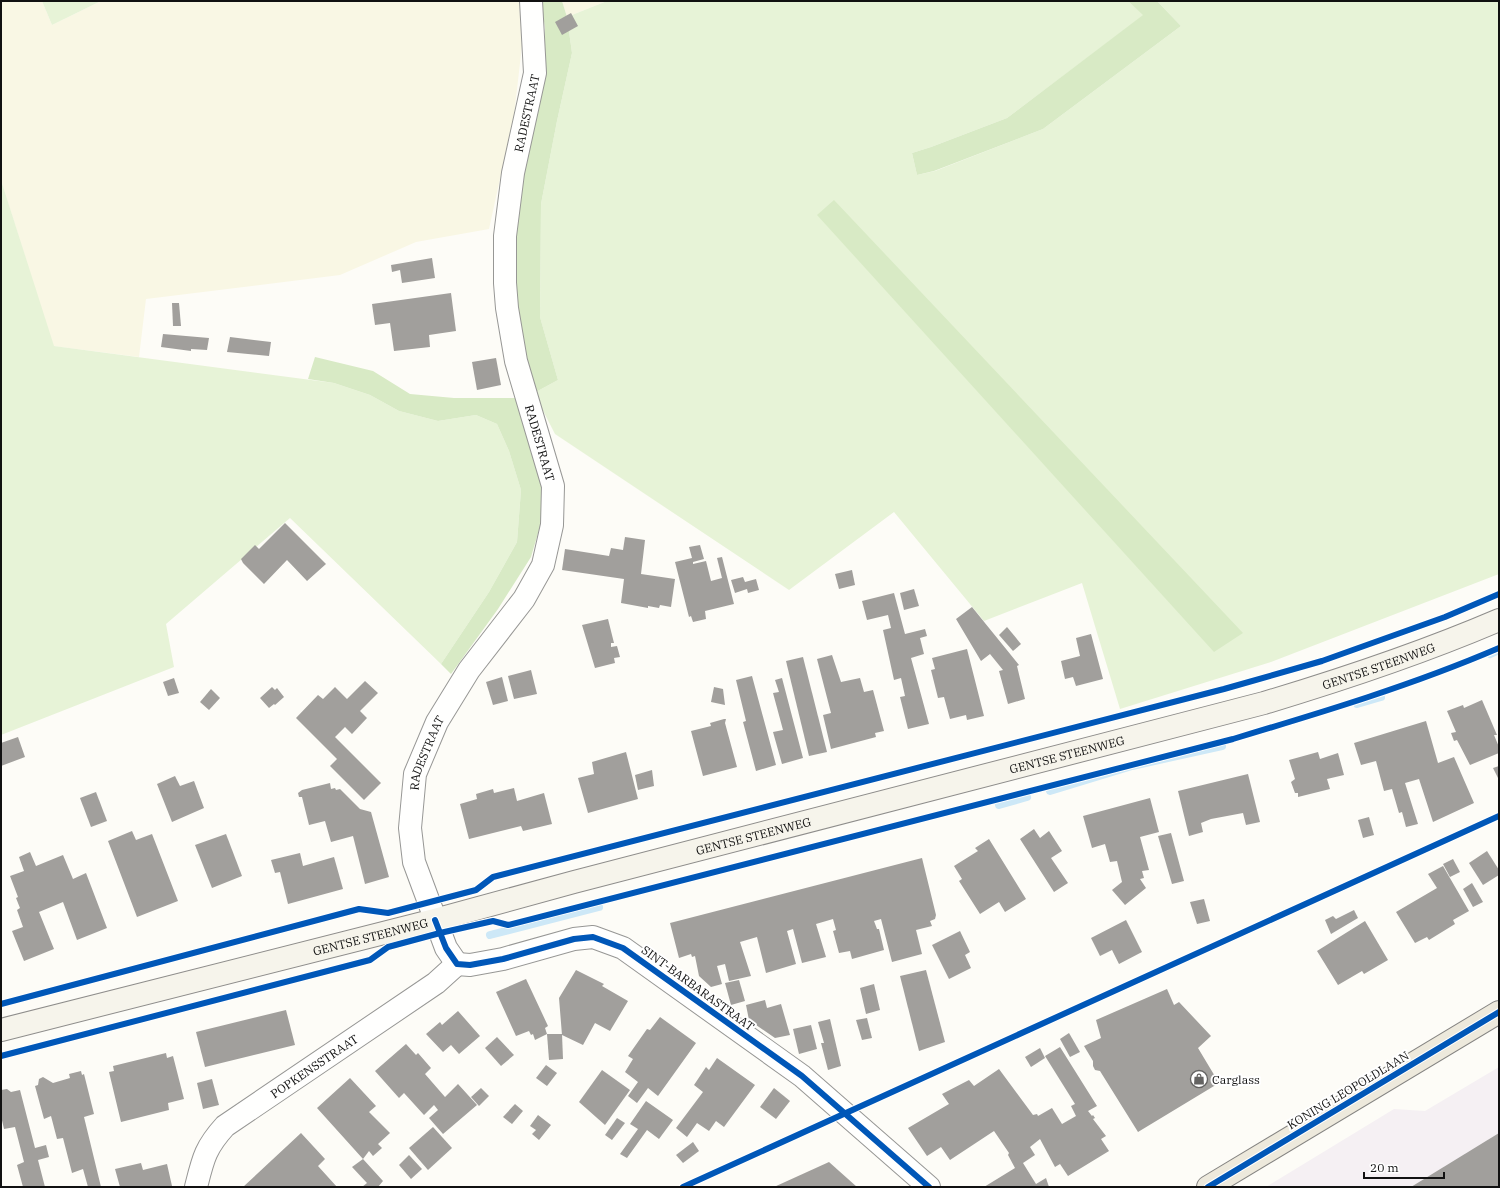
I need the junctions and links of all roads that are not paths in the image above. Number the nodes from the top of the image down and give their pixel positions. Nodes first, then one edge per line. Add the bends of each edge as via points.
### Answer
1 (531, 1) edge
2 (1499, 620) edge
3 (435, 920) junction
4 (457, 964) junction
5 (1499, 1012) edge
6 (1, 1030) edge
7 (196, 1187) edge
8 (929, 1187) edge
9 (1208, 1187) edge

1 - 3 street, RADESTRAAT via 536,73 513,173 505,236 506,308 516,361 553,486 552,525 544,565 524,599 469,670 437,722 415,774 410,828 414,862
2 - 3 street, GENTSE STEENWEG via 1438,646 1264,703
3 - 4 street via 446,948
3 - 6 street, GENTSE STEENWEG
4 - 7 street, POPKENSSTRAAT via 436,982 225,1126 209,1147
4 - 8 street, SINT-BARBARASTRAAT via 470,965 503,959 574,939 593,937 623,948 802,1076
5 - 9 main road, KONING LEOPOLDLAAN

